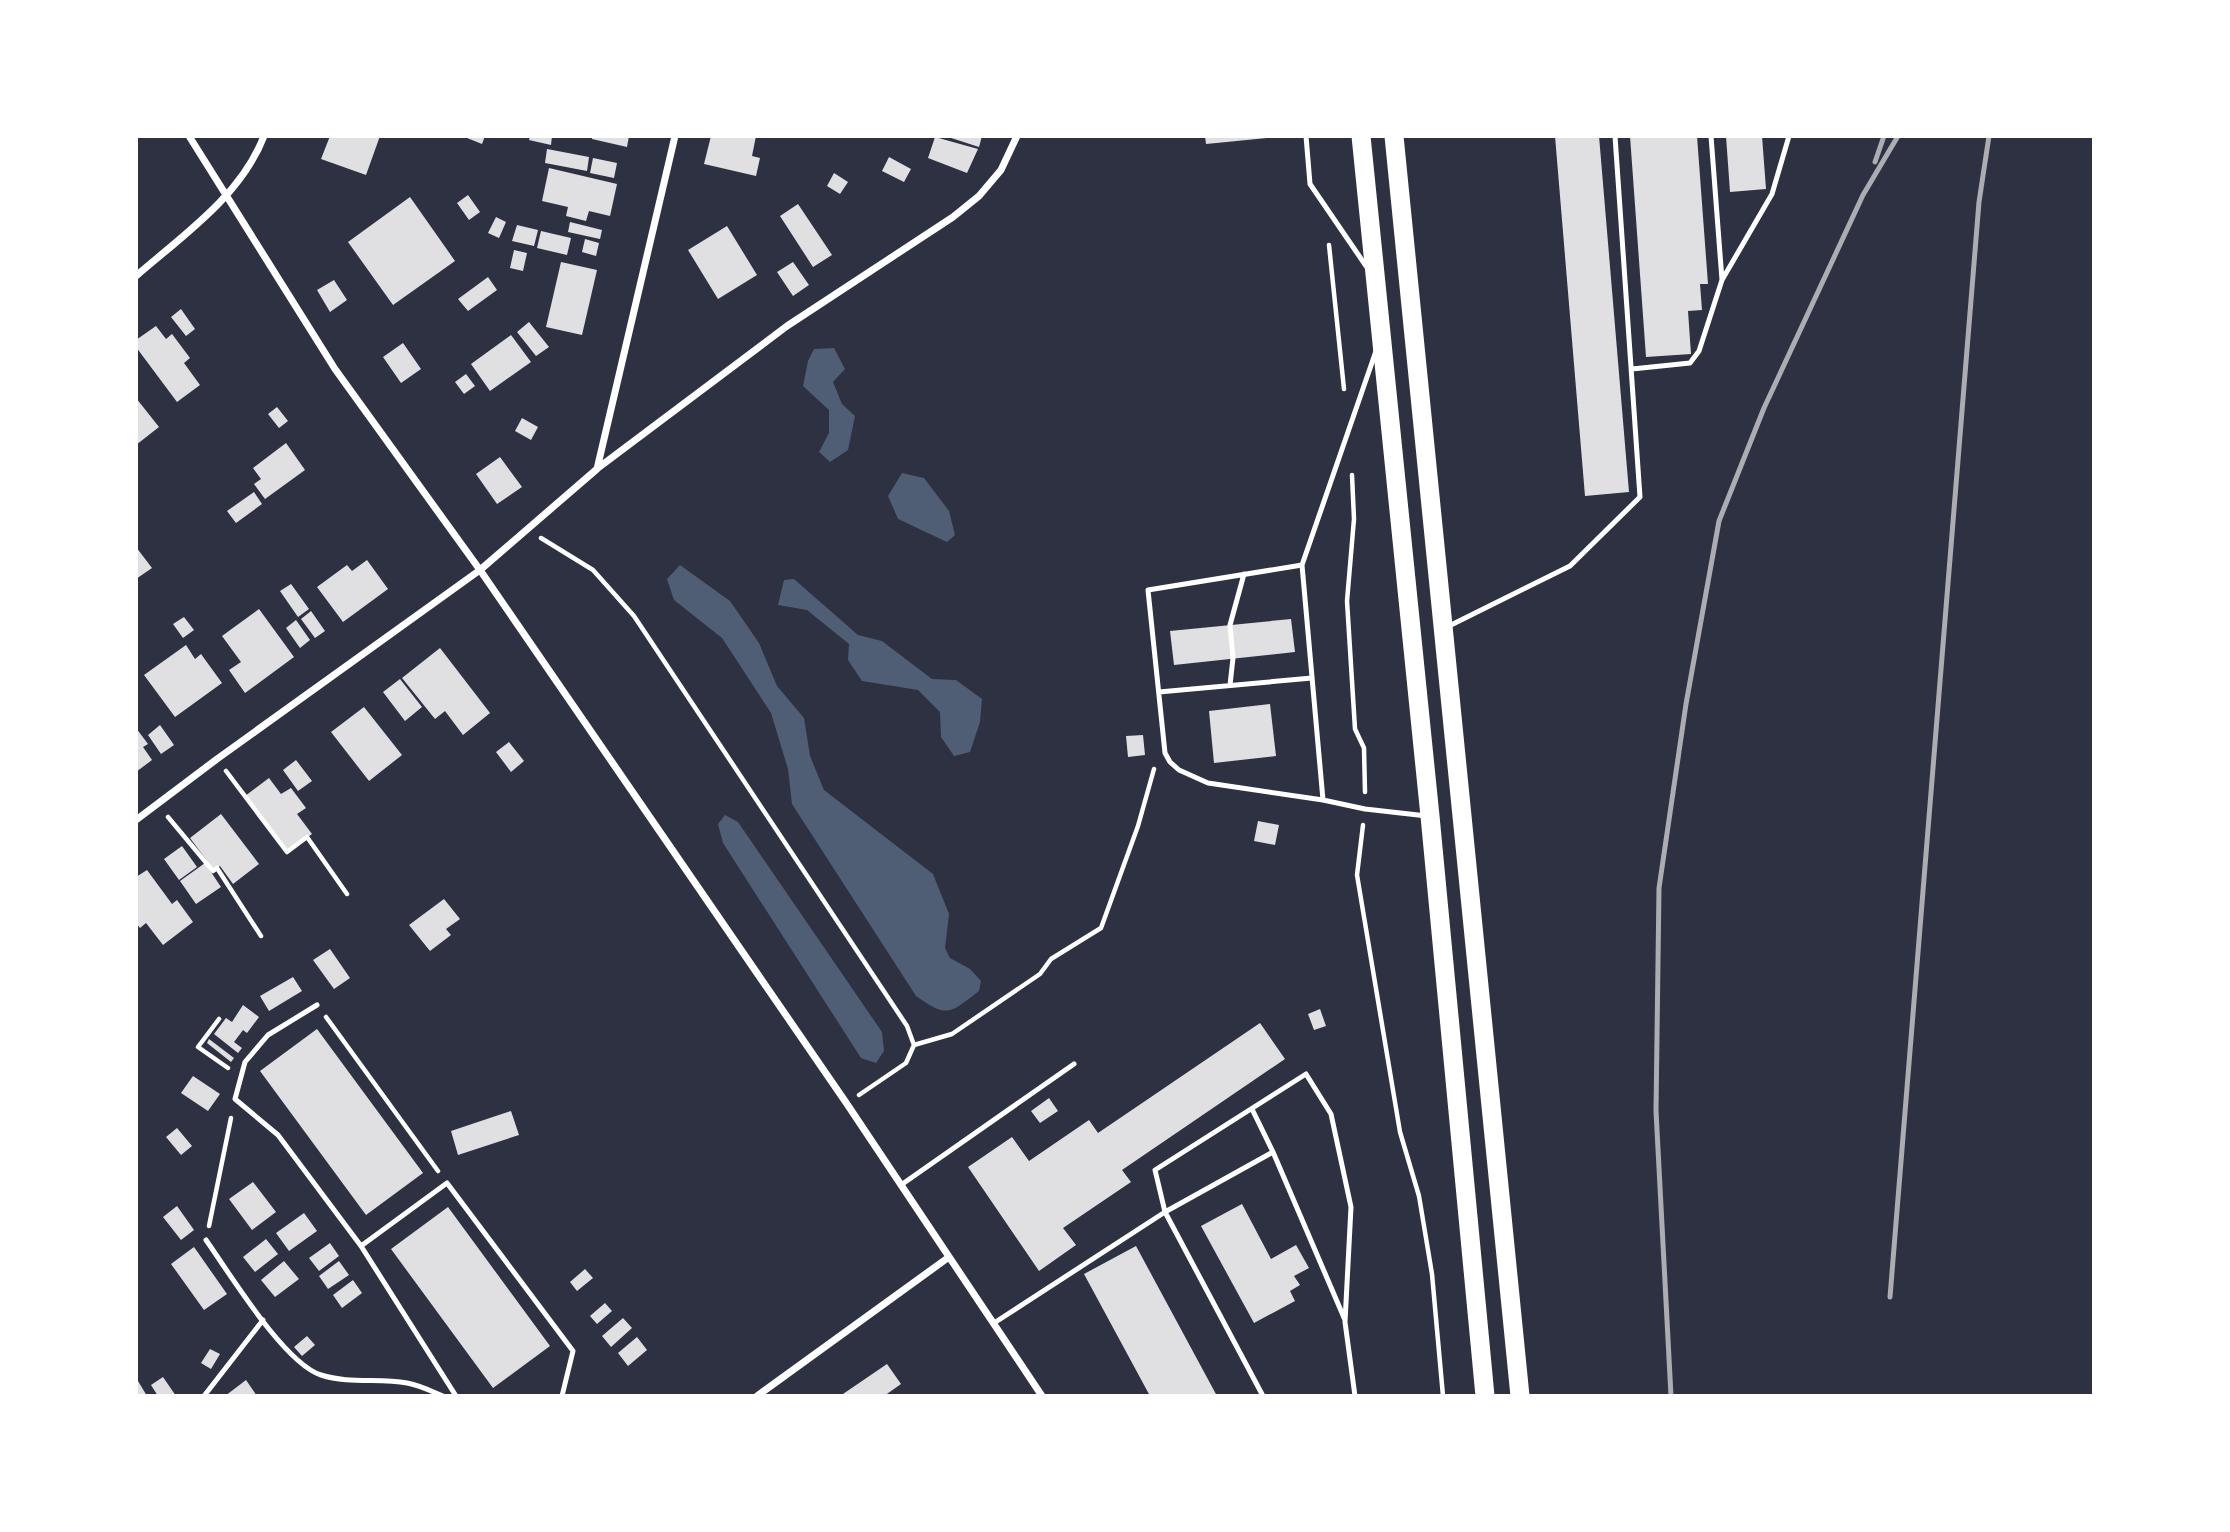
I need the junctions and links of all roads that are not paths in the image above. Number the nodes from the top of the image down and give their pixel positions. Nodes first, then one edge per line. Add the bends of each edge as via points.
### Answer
1 (190, 136) edge
2 (264, 136) edge
3 (675, 136) edge
4 (1017, 136) edge
5 (1306, 136) edge
6 (1361, 136) edge
7 (1394, 136) edge
8 (1615, 136) edge
9 (1711, 136) edge
10 (1788, 136) edge
11 (228, 195) junction
12 (136, 276) edge
13 (1375, 279) junction
14 (1722, 281) junction
15 (1380, 338) junction
16 (1632, 369) junction
17 (597, 469) junction
18 (1302, 565) junction
19 (480, 570) junction
20 (1244, 574) junction
21 (1443, 629) junction
22 (1312, 678) junction
23 (1230, 685) junction
24 (1159, 692) junction
25 (1323, 800) junction
26 (1430, 816) junction
27 (136, 820) edge
28 (317, 1005) road end
29 (1074, 1064) dead end
30 (1252, 1109) junction
31 (1273, 1152) junction
32 (901, 1185) junction
33 (1165, 1212) junction
34 (206, 1240) road end
35 (362, 1246) junction
36 (949, 1256) junction
37 (263, 1320) junction
38 (1345, 1322) junction
39 (994, 1323) junction
40 (204, 1395) edge
41 (443, 1395) edge
42 (456, 1395) edge
43 (562, 1395) edge
44 (757, 1395) edge
45 (1042, 1395) edge
46 (1263, 1395) edge
47 (1355, 1395) edge
48 (1485, 1395) edge
49 (1520, 1395) edge

1 - 11 street
2 - 11 street
3 - 17 street
4 - 17 street via 1001,170 953,217 787,326
5 - 13 lane via 1310,184
6 - 13 highway
7 - 21 highway
8 - 16 lane
9 - 14 lane
10 - 14 lane via 1772,194
11 - 12 street
11 - 19 street via 335,369
13 - 15 highway
14 - 16 lane via 1699,351 1690,363
15 - 18 lane
15 - 26 highway
16 - 21 lane via 1640,497 1570,566
17 - 19 street
18 - 20 lane
18 - 22 lane
19 - 27 street
19 - 32 street
20 - 23 lane via 1230,625
20 - 24 lane via 1148,590
21 - 49 highway
22 - 23 lane
22 - 25 lane
23 - 24 lane
24 - 25 lane via 1165,753 1179,770 1208,783
25 - 26 lane
26 - 48 highway
28 - 35 lane via 268,1035 245,1062 235,1099 278,1135
29 - 32 lane
30 - 31 lane
30 - 33 lane via 1155,1170
30 - 38 lane via 1306,1074 1331,1114 1352,1207
31 - 33 lane
31 - 38 lane
32 - 36 street
33 - 39 lane
33 - 46 lane
34 - 37 lane
35 - 42 lane
35 - 43 lane via 447,1183 572,1352
36 - 39 street
36 - 44 street
37 - 40 lane
37 - 41 lane via 303,1366 320,1375 408,1383
38 - 47 lane
39 - 45 street

